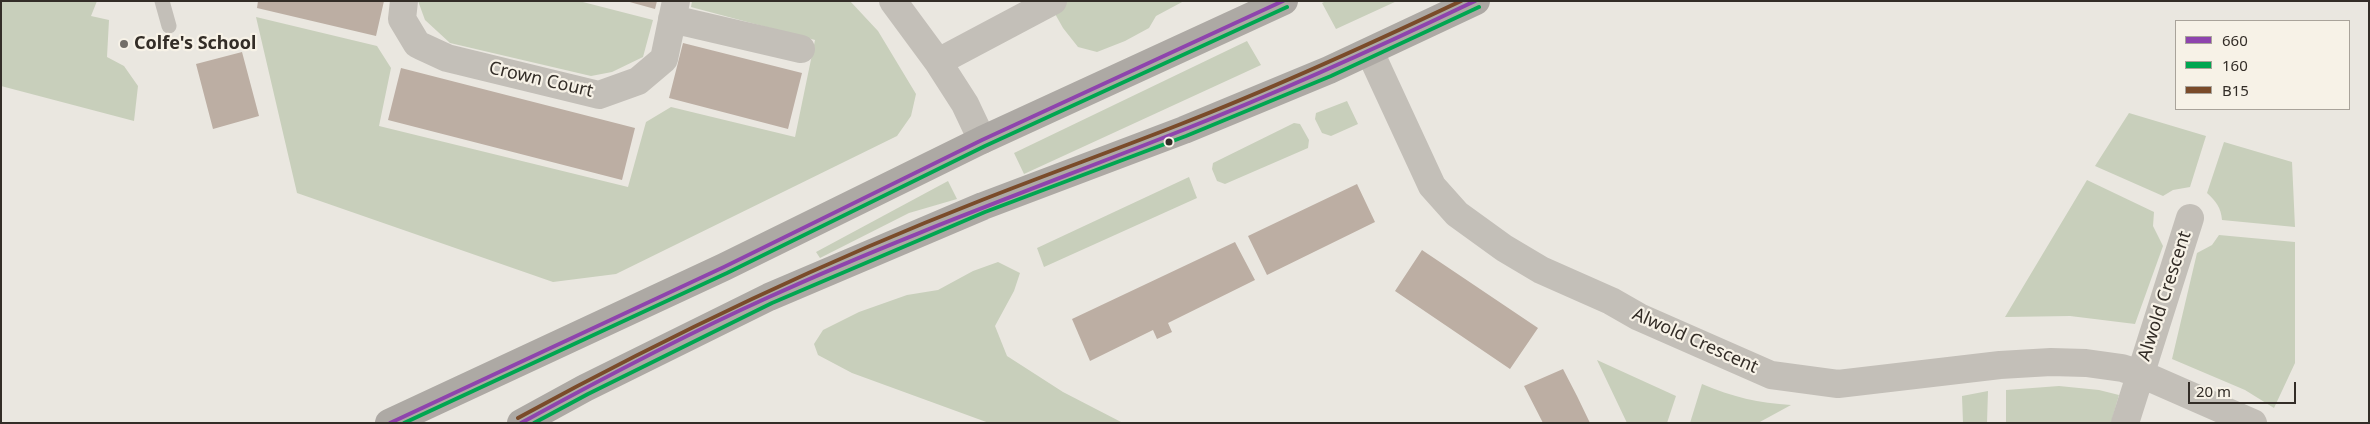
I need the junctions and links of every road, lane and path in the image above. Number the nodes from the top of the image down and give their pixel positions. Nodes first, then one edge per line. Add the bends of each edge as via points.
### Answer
1 (162, 1) edge
2 (404, 1) edge
3 (893, 1) edge
4 (1052, 1) edge
5 (1284, 1) edge
6 (1476, 1) edge
7 (674, 10) edge
8 (169, 26) dead end
9 (801, 49) dead end
10 (1370, 52) junction
11 (938, 62) junction
12 (982, 140) junction
13 (2190, 218) dead end
14 (2141, 374) junction
15 (389, 423) edge
16 (521, 423) edge
17 (2126, 423) edge
18 (2252, 423) edge

1 - 8 lane
2 - 7 street, Crown Court via 402,19 416,44 447,58 599,95 638,81 664,59
3 - 11 street
4 - 11 street
5 - 12 highway
6 - 10 highway
7 - 9 street, Crown Court
10 - 14 street, Alwold Crescent via 1432,186 1457,214 1541,270 1771,375 1838,384 2051,362 2086,363
10 - 16 highway via 1184,130 983,206 769,297
11 - 12 street via 965,104
12 - 15 highway via 724,267
13 - 14 street, Alwold Crescent
14 - 17 street, Alwold Crescent
14 - 18 street, Alwold Crescent

